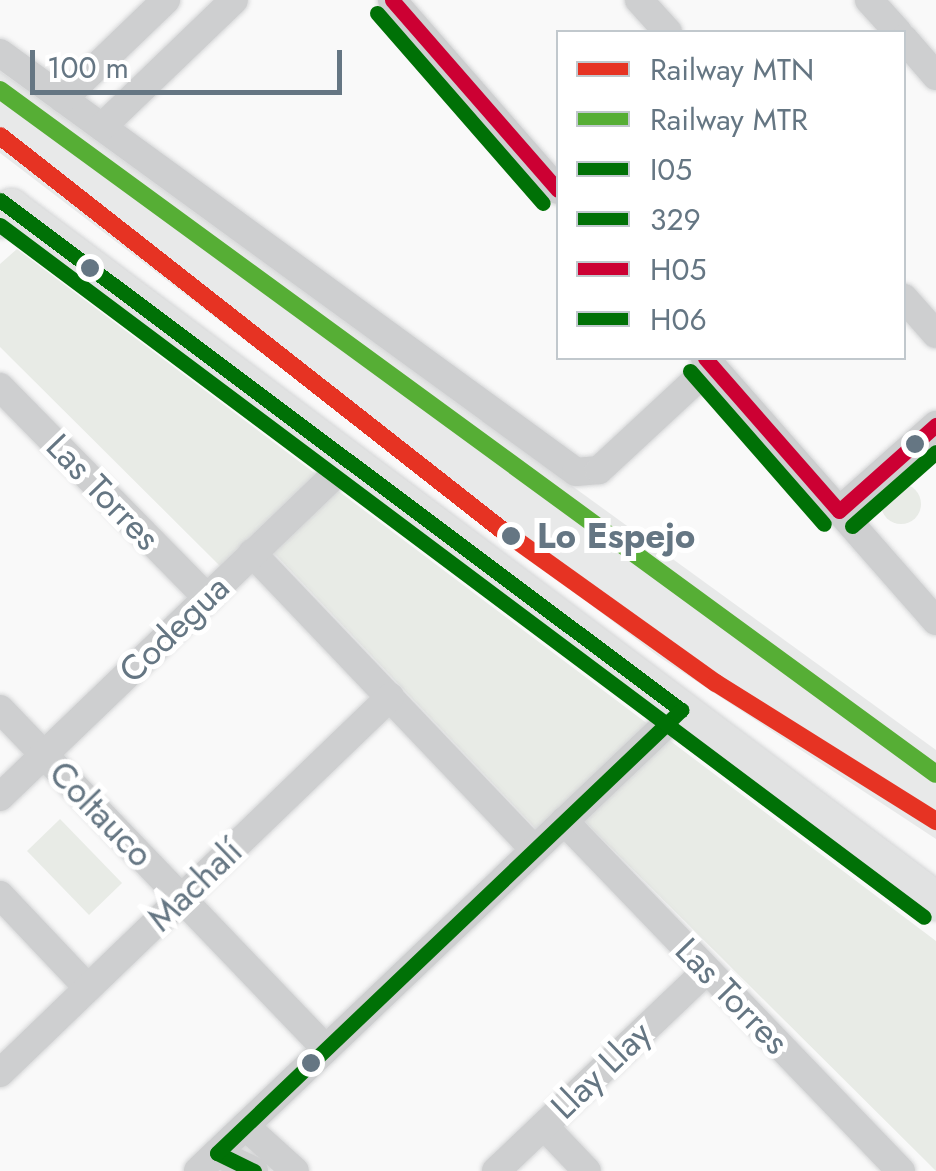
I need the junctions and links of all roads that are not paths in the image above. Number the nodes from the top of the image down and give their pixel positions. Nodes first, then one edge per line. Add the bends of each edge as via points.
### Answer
1 (166, 0) edge
2 (234, 0) edge
3 (392, 0) edge
4 (639, 0) edge
5 (869, 0) edge
6 (666, 30) edge
7 (896, 30) edge
8 (906, 41) edge
9 (0, 53) edge
10 (936, 76) edge
11 (63, 99) junction
12 (102, 128) junction
13 (556, 188) edge
14 (4, 209) edge
15 (906, 300) edge
16 (936, 334) edge
17 (708, 361) edge
18 (0, 387) edge
19 (936, 425) edge
20 (349, 461) junction
21 (838, 511) junction
22 (252, 553) junction
23 (206, 598) junction
24 (936, 621) edge
25 (390, 697) junction
26 (0, 709) edge
27 (681, 710) junction
28 (44, 754) junction
29 (0, 797) edge
30 (564, 821) junction
31 (534, 850) junction
32 (0, 895) edge
33 (181, 898) junction
34 (936, 901) edge
35 (706, 970) junction
36 (88, 988) junction
37 (326, 1049) junction
38 (0, 1073) edge
39 (245, 1126) junction
40 (544, 1126) junction
41 (208, 1162) edge
42 (254, 1171) edge
43 (295, 1171) edge
44 (496, 1171) edge
45 (587, 1171) edge
46 (900, 1171) edge

1 - 11 street
2 - 12 street
3 - 13 street
4 - 6 street
5 - 7 street
8 - 10 street
9 - 11 street
11 - 12 street
12 - 17 street via 588,476
14 - 20 main road
15 - 16 street
17 - 21 street
18 - 23 street, Las Torres
19 - 21 street
20 - 22 street, Codegua
20 - 27 main road
21 - 24 street
22 - 23 street, Codegua
22 - 25 street
23 - 28 street, Codegua
25 - 31 street
25 - 33 street, Machalí
26 - 28 street, Coltauco
27 - 30 street
27 - 34 main road
28 - 29 street, Codegua
28 - 33 street, Coltauco
30 - 31 street
30 - 35 street, Las Torres
31 - 37 street
32 - 36 street
33 - 36 street, Machalí
33 - 37 street, Coltauco
35 - 40 street, Llay Llay
35 - 46 street, Las Torres
36 - 38 street, Machalí
37 - 39 street
39 - 41 street
39 - 43 street
40 - 44 street, Llay Llay
40 - 45 street
41 - 42 street

